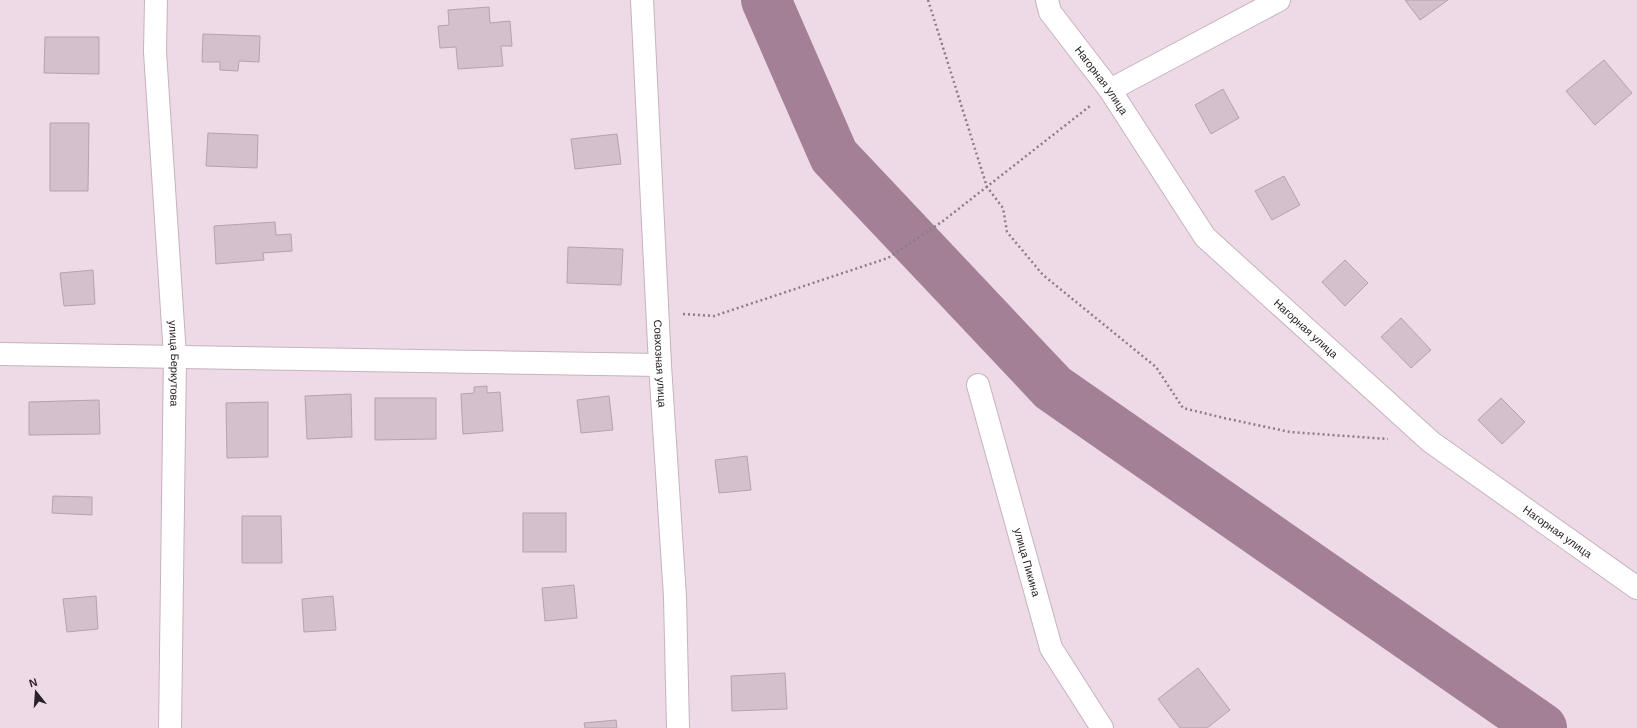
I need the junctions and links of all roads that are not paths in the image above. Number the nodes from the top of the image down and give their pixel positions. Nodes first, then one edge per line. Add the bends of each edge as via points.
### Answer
1 (156, 0) edge
2 (642, 0) edge
3 (1047, 0) edge
4 (1279, 0) edge
5 (1110, 90) junction
6 (0, 354) edge
7 (175, 356) junction
8 (660, 365) junction
9 (978, 385) dead end
10 (1637, 588) edge
11 (170, 728) edge
12 (678, 728) edge
13 (1102, 728) edge

1 - 7 street, улица Беркутова via 155,52
2 - 8 street, Совхозная улица
3 - 5 street, Нагорная улица via 1050,12
4 - 5 street
5 - 10 street, Нагорная улица via 1205,237 1431,442
6 - 7 street
7 - 8 street
7 - 11 street, улица Беркутова
8 - 12 street, Совхозная улица via 675,597
9 - 13 street, улица Пикина via 1051,648

